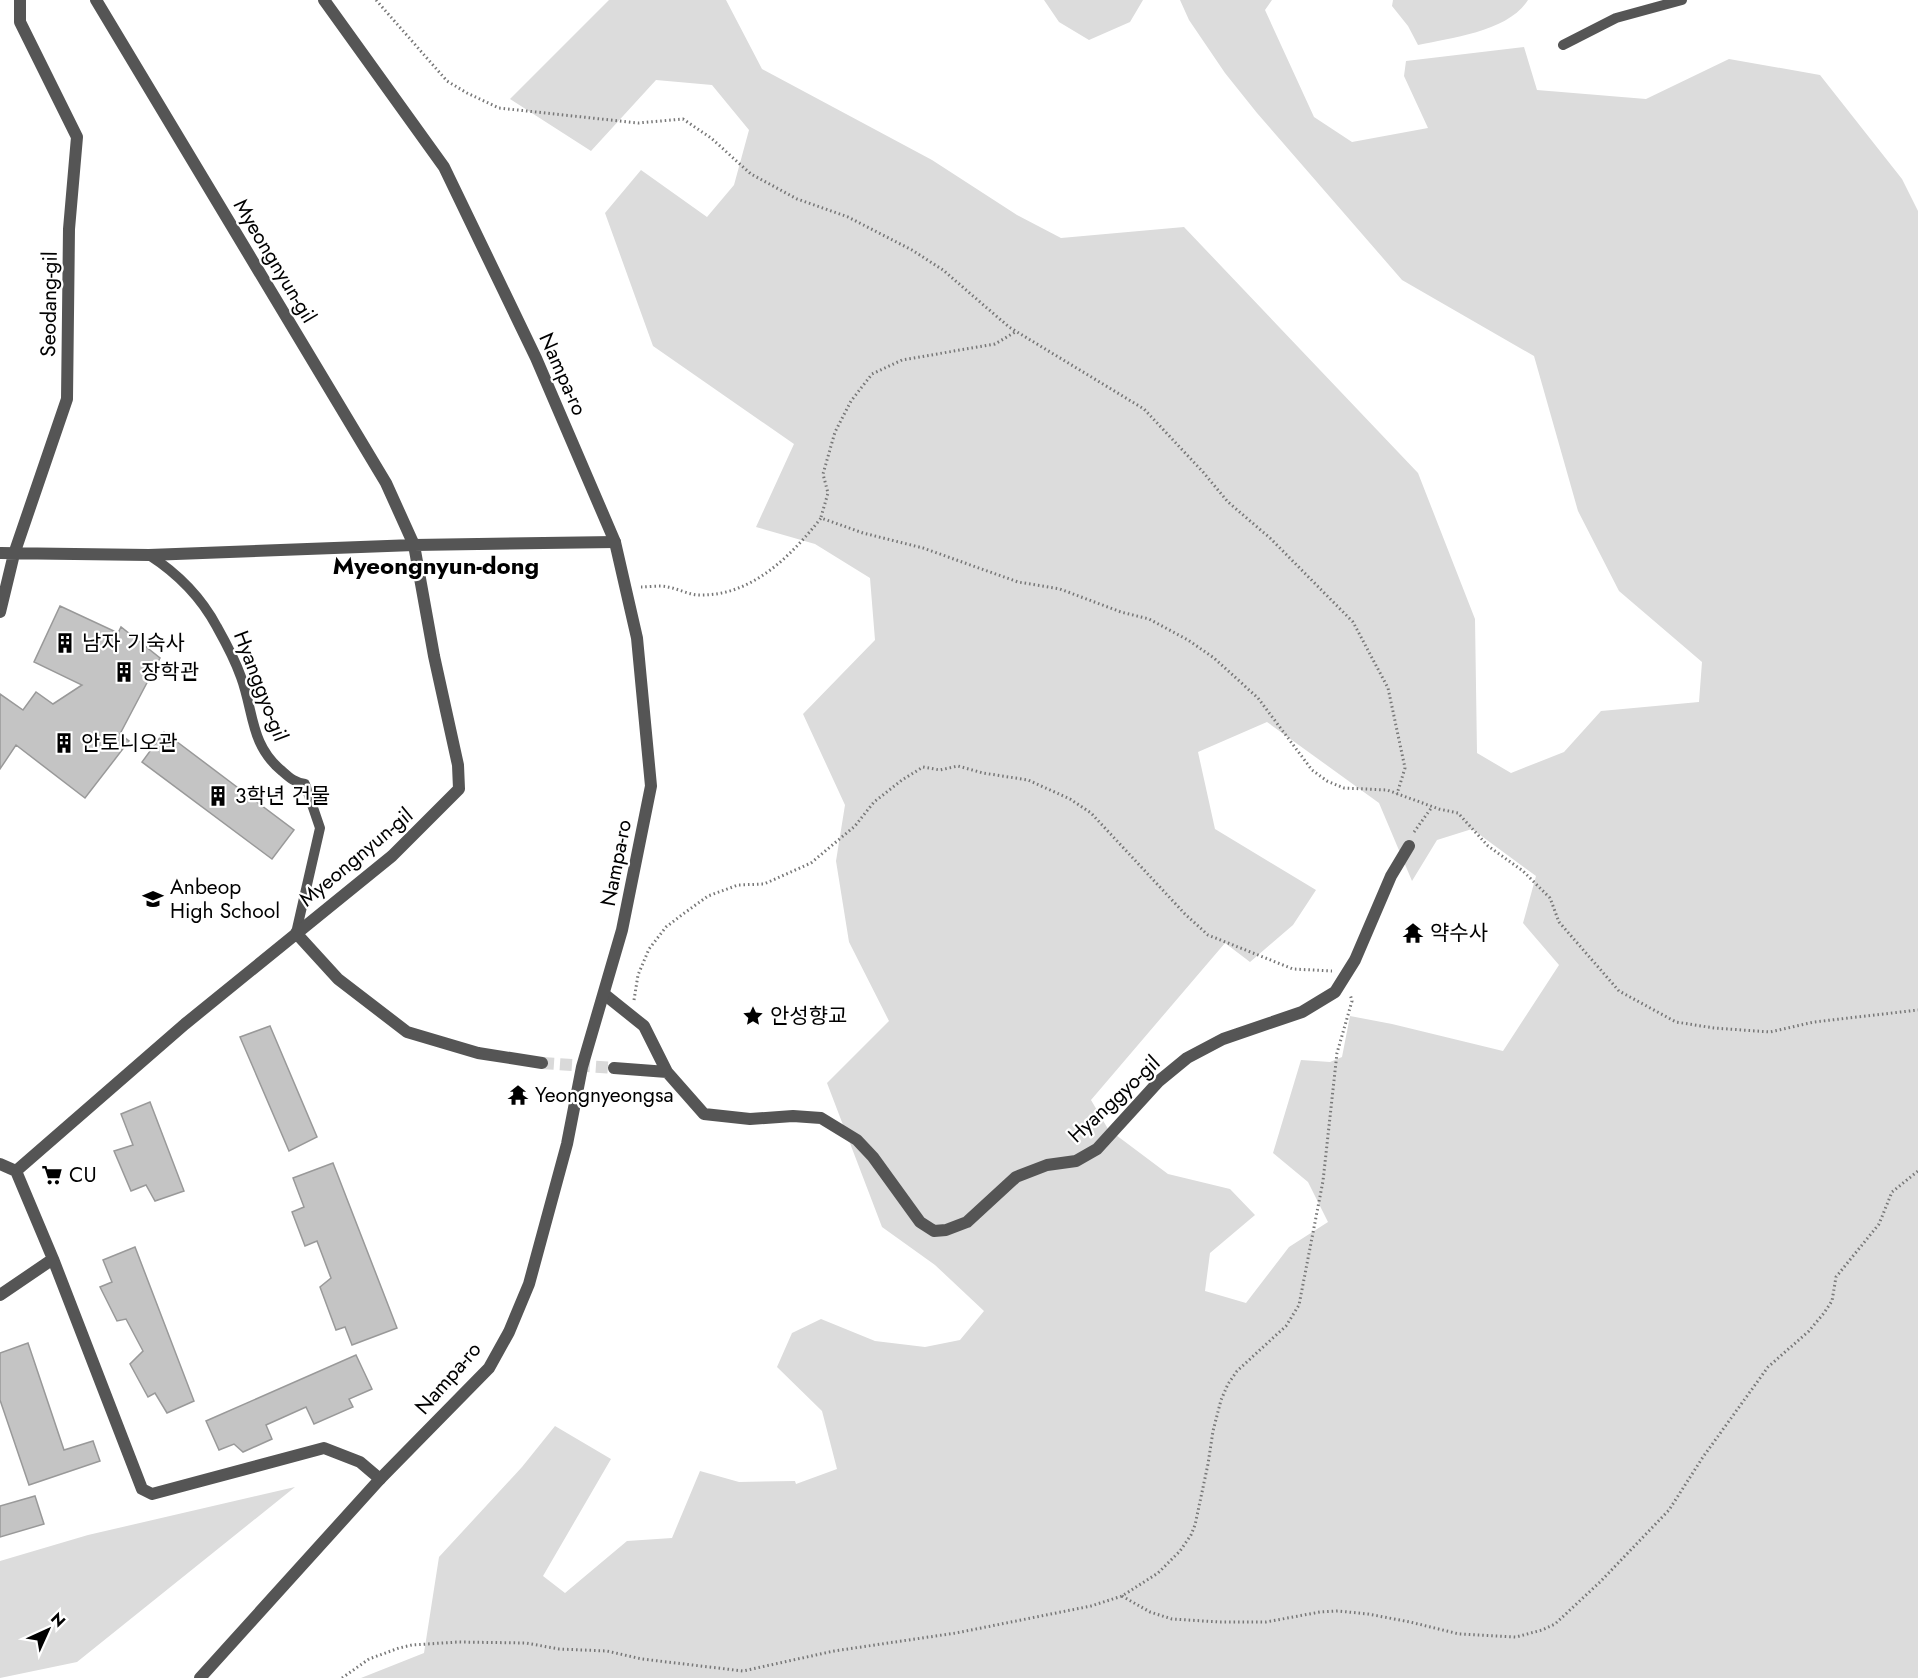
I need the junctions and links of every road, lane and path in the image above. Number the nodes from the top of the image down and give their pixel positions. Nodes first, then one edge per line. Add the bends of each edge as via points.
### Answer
1 (20, 0) edge
2 (96, 0) edge
3 (324, 0) edge
4 (376, 0) edge
5 (1682, 0) edge
6 (1563, 45) dead end
7 (1017, 331) junction
8 (821, 518) junction
9 (615, 542) junction
10 (414, 545) junction
11 (0, 553) edge
12 (14, 554) junction
13 (149, 555) junction
14 (626, 588) junction
15 (0, 612) edge
16 (1397, 794) junction
17 (1432, 807) junction
18 (1409, 846) joint
19 (296, 933) junction
20 (1355, 960) junction
21 (1346, 975) junction
22 (604, 994) junction
23 (1918, 1010) edge
24 (632, 1017) junction
25 (542, 1064) tunnel mouth
26 (614, 1068) tunnel mouth
27 (667, 1071) junction
28 (0, 1164) edge
29 (16, 1170) junction
30 (1918, 1172) edge
31 (53, 1259) junction
32 (0, 1295) edge
33 (380, 1479) junction
34 (1122, 1596) junction
35 (200, 1678) edge
36 (342, 1678) edge

1 - 12 street, Seodang-gil via 20,22 77,137 69,229 67,399
2 - 10 street, Myeongnyun-gil via 386,483
3 - 9 street, Nampa-ro via 444,167 536,358
4 - 7 path via 447,81 466,93 499,108 581,118 638,123 683,119 751,174 796,200 848,217 912,250 943,270
5 - 6 lane via 1616,18
7 - 8 path via 995,344 902,360 872,374 851,401 835,432 823,474 828,493
7 - 16 path via 1144,409 1227,502 1270,538 1353,622 1388,688 1405,768
8 - 14 path via 756,581 729,591 700,595 666,586
8 - 16 path via 1018,582 1060,590 1149,619 1214,658 1258,698 1312,770 1344,788
9 - 10 street
9 - 14 street, Nampa-ro
10 - 13 street
10 - 19 street, Myeongnyun-gil via 458,765 459,789 392,856
11 - 12 street
12 - 13 street
12 - 15 street, Seodang-gil
13 - 19 lane, Hyanggyo-gil via 197,596 241,676 258,742 273,764 296,782 305,784 320,828
14 - 22 street, Nampa-ro via 637,638 651,786 622,930
16 - 17 path
17 - 18 path via 1416,828
17 - 23 path via 1458,813 1488,846 1523,871 1550,898 1559,922 1619,991 1676,1022 1770,1032 1814,1022
18 - 20 street, Hyanggyo-gil via 1391,876
19 - 25 street via 338,979 407,1032 478,1053
19 - 29 street, Myeongnyun-gil
20 - 21 street, Hyanggyo-gil
20 - 24 path via 1338,971 1293,969 1208,935 1091,813 1070,799 1028,780 958,766 940,770 923,767 874,802 855,826 811,864 764,884 738,885 708,896 666,927 649,950 638,975
21 - 27 street, Hyanggyo-gil via 1335,992 1302,1012 1223,1039 1187,1058 1159,1081 1096,1149 1076,1161 1047,1165 1016,1177 967,1222 934,1232 921,1222 857,1140 820,1118 750,1119 704,1114
21 - 34 path via 1352,1001 1337,1053 1323,1180 1299,1305 1286,1326 1228,1384 1191,1535 1158,1573
22 - 24 street
22 - 33 street, Nampa-ro via 582,1067 567,1144 529,1284 509,1332 489,1368
24 - 27 street via 644,1026
26 - 27 street
28 - 29 street
29 - 31 street
30 - 34 path via 1892,1192 1879,1224 1836,1277 1828,1307 1809,1331 1768,1367 1669,1510 1555,1624 1516,1637 1459,1634 1338,1611 1266,1622 1172,1619
31 - 32 street
31 - 33 street via 142,1489 152,1494 324,1448 360,1462
33 - 35 street, Nampa-ro
34 - 36 path via 1061,1613 834,1651 743,1671 607,1651 526,1643 458,1642 399,1648 369,1659

